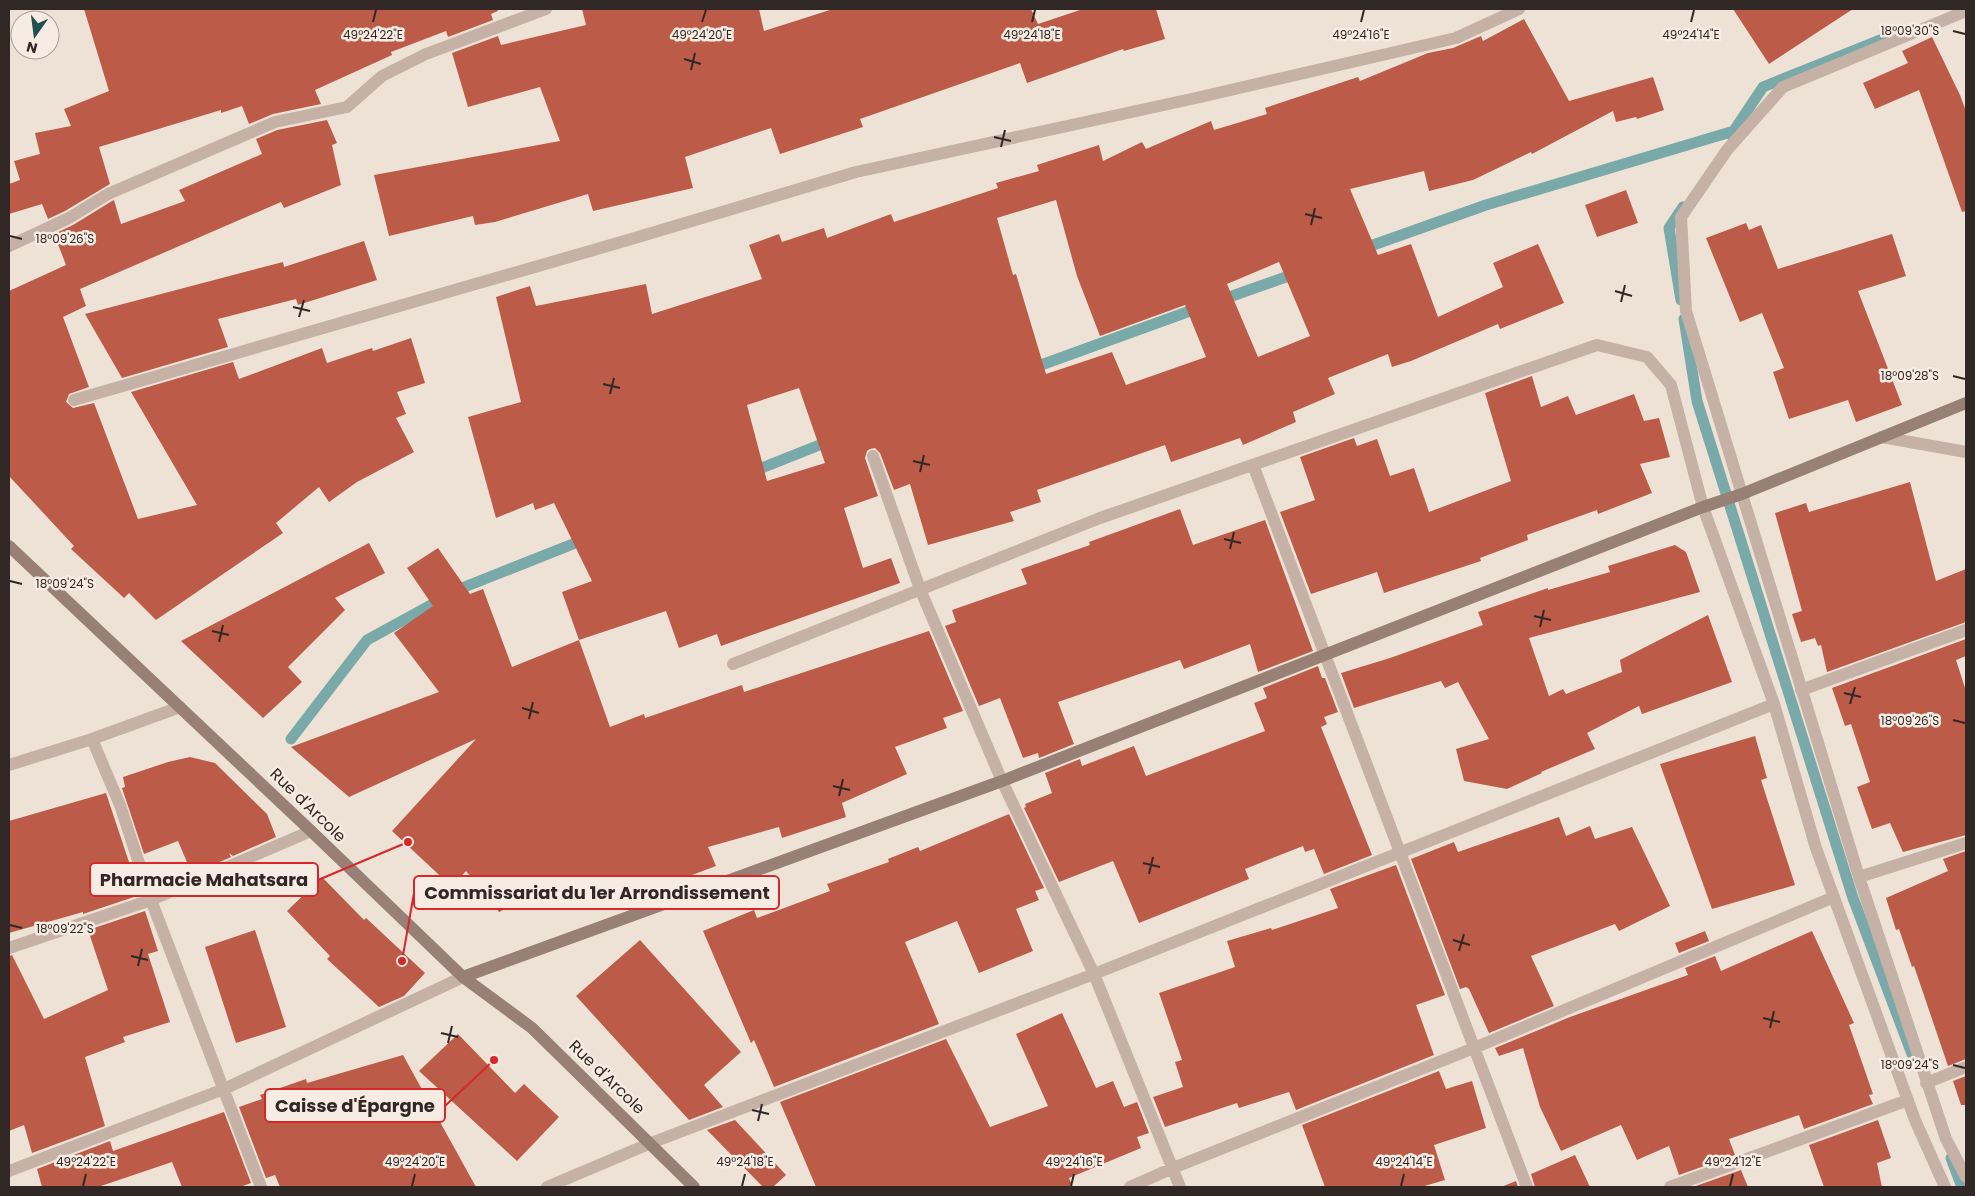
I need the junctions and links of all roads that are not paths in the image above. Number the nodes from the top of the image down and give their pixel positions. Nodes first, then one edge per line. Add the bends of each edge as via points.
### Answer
1 (546, 9) edge
2 (1519, 9) edge
3 (1966, 11) edge
4 (9, 246) edge
5 (74, 400) dead end
6 (1966, 403) edge
7 (1882, 437) junction
8 (1966, 452) edge
9 (873, 456) dead end
10 (1252, 465) junction
11 (1742, 494) junction
12 (1703, 507) junction
13 (9, 546) edge
14 (920, 589) junction
15 (1966, 630) edge
16 (1324, 656) junction
17 (733, 664) dead end
18 (1801, 690) junction
19 (1774, 704) junction
20 (180, 706) junction
21 (92, 739) junction
22 (9, 765) edge
23 (1002, 781) junction
24 (312, 830) junction
25 (1966, 843) edge
26 (1400, 853) junction
27 (1859, 877) junction
28 (1834, 897) junction
29 (151, 900) junction
30 (9, 948) edge
31 (1094, 974) junction
32 (463, 977) junction
33 (1474, 1048) junction
34 (1966, 1067) edge
35 (1926, 1083) junction
36 (224, 1089) junction
37 (1908, 1100) junction
38 (651, 1143) junction
39 (1173, 1168) junction
40 (9, 1171) edge
41 (1966, 1177) edge
42 (261, 1187) edge
43 (547, 1187) edge
44 (694, 1187) edge
45 (1130, 1187) edge
46 (1180, 1187) edge
47 (1527, 1187) edge
48 (1670, 1187) edge
49 (1945, 1187) edge

1 - 4 street via 426,54 382,76 347,107 275,122 108,194 69,218
2 - 5 street via 1456,38 856,172
3 - 11 street via 1783,87 1727,150 1681,217 1686,311
6 - 7 street
7 - 8 street
7 - 11 street
9 - 14 street
10 - 12 street via 1597,344 1646,357 1671,386
10 - 14 street via 1100,518
10 - 16 street
11 - 12 street
11 - 18 street
12 - 16 street
12 - 19 street
13 - 20 street, Rue d'Arcole
14 - 17 street
14 - 23 street
15 - 18 street
16 - 23 street
16 - 26 street
18 - 27 street
19 - 26 street
19 - 28 street via 1816,848
20 - 21 street
20 - 24 street, Rue d'Arcole
21 - 22 street
21 - 29 street via 120,805
23 - 31 street
23 - 32 street
24 - 29 street
24 - 32 street, Rue d'Arcole
25 - 27 street
26 - 31 street
26 - 33 street
27 - 35 street
28 - 33 street
28 - 37 street
29 - 30 street
29 - 36 street
31 - 38 street
31 - 39 street
32 - 36 street
32 - 38 street, Rue d'Arcole via 532,1028
33 - 39 street
33 - 47 street
34 - 35 street
35 - 41 street via 1946,1139
36 - 40 street
36 - 42 street
37 - 48 street
37 - 49 street
38 - 43 street
38 - 44 street, Rue d'Arcole
39 - 45 street
39 - 46 street

